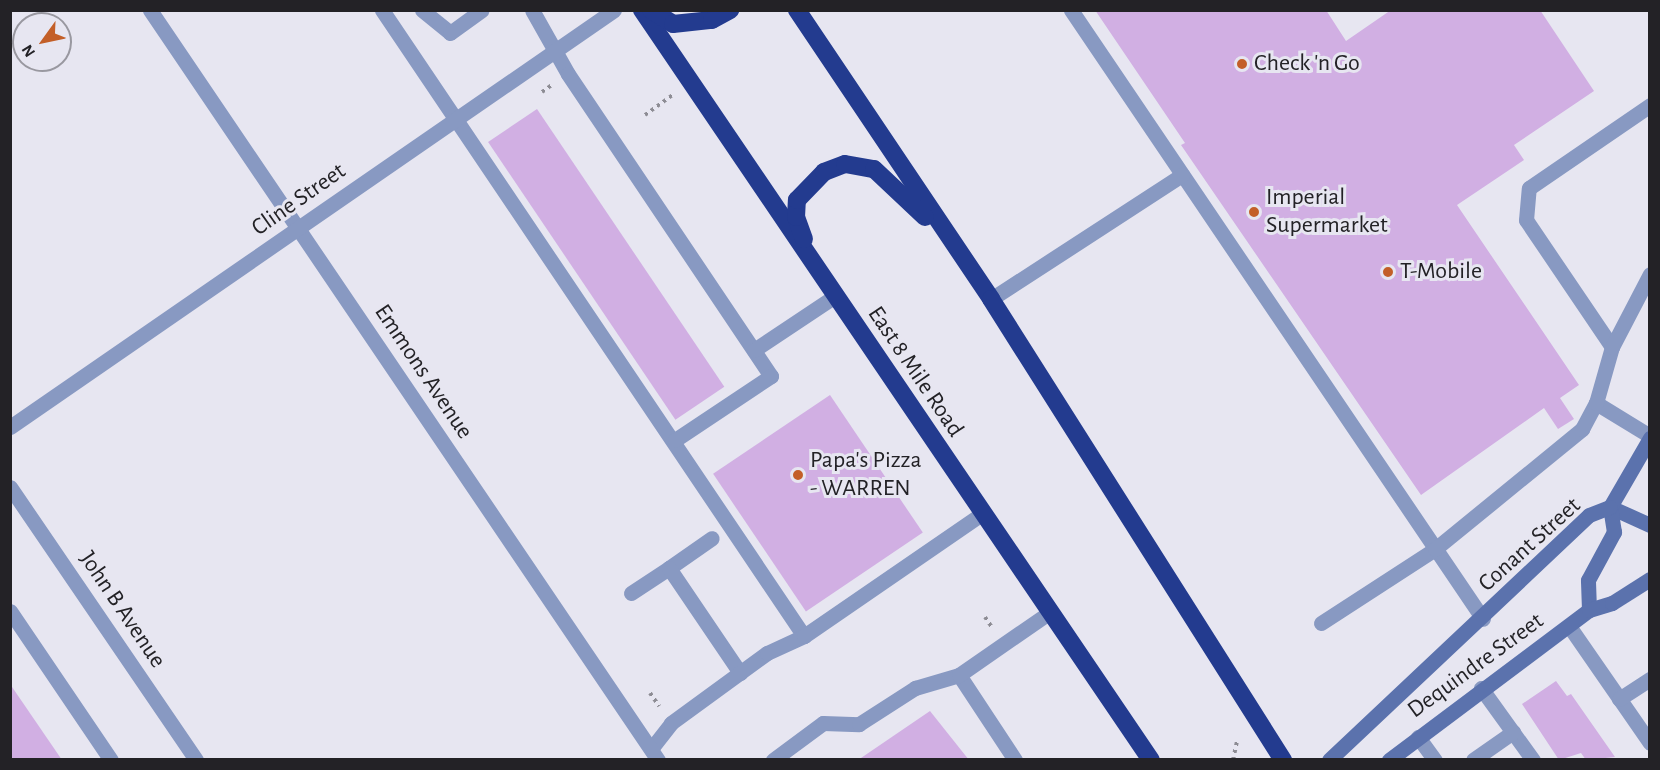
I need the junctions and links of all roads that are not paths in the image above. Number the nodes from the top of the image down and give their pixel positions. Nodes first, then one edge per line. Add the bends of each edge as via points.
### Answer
1 (150, 10) edge
2 (382, 10) edge
3 (422, 10) edge
4 (482, 10) edge
5 (532, 10) edge
6 (614, 10) edge
7 (642, 10) edge
8 (651, 10) edge
9 (730, 10) edge
10 (797, 10) edge
11 (1071, 10) edge
12 (553, 51) junction
13 (1650, 105) edge
14 (457, 118) junction
15 (1182, 175) junction
16 (298, 229) junction
17 (1650, 274) edge
18 (987, 293) junction
19 (835, 296) junction
20 (1612, 346) junction
21 (754, 350) junction
22 (1596, 403) junction
23 (10, 427) edge
24 (1650, 437) edge
25 (675, 440) junction
26 (10, 486) edge
27 (1610, 507) junction
28 (982, 513) junction
29 (1650, 525) edge
30 (712, 538) dead end
31 (1435, 549) junction
32 (669, 568) junction
33 (1650, 579) edge
34 (631, 594) dead end
35 (1589, 610) junction
36 (10, 611) edge
37 (1050, 612) junction
38 (1483, 619) junction
39 (1321, 623) dead end
40 (1569, 626) junction
41 (804, 636) junction
42 (740, 673) junction
43 (959, 675) junction
44 (1650, 679) edge
45 (1481, 688) junction
46 (1619, 699) junction
47 (1513, 732) junction
48 (1418, 737) junction
49 (1650, 743) edge
50 (654, 754) edge
51 (111, 759) edge
52 (196, 759) edge
53 (773, 759) edge
54 (1015, 759) edge
55 (1150, 759) edge
56 (1283, 759) edge
57 (1329, 759) edge
58 (1389, 759) edge
59 (1435, 759) edge
60 (1473, 759) edge
61 (1533, 759) edge

1 - 16 street, Emmons Avenue
2 - 14 street
3 - 4 street via 450,33
5 - 12 street
6 - 12 street, Cline Street
7 - 19 highway, East 8 Mile Road
8 - 9 highway via 674,24 712,20
10 - 18 highway
11 - 15 street
12 - 14 street, Cline Street
12 - 21 street
13 - 20 street via 1529,188 1526,220
14 - 16 street, Cline Street
14 - 25 street
15 - 18 street
15 - 31 street
16 - 23 street, Cline Street
16 - 50 street, Emmons Avenue
17 - 20 street
18 - 19 highway via 897,189 874,169 845,164 808,183 797,200 796,217
18 - 56 highway
19 - 21 street
19 - 28 highway, East 8 Mile Road
20 - 22 street
21 - 25 street via 771,376
22 - 24 street
22 - 31 street via 1573,437
24 - 27 main road, Conant Street
25 - 41 street
26 - 52 street, John B Avenue
27 - 29 main road
27 - 35 main road, Conant Street via 1614,532 1588,580
27 - 38 main road, Conant Street via 1589,515
28 - 37 highway, East 8 Mile Road
28 - 41 street
30 - 32 street
31 - 38 street
31 - 39 street
32 - 34 street
32 - 42 street
33 - 35 main road, Dequindre Street via 1612,603
35 - 40 main road, Dequindre Street
36 - 51 street
37 - 43 street
37 - 55 highway, East 8 Mile Road
38 - 57 main road, Dequindre Street via 1348,736
40 - 45 main road, Dequindre Street
40 - 46 street
41 - 42 street
42 - 50 street via 671,723
43 - 53 street via 915,688 859,724 823,723
43 - 54 street
44 - 46 street
45 - 47 street
45 - 48 main road, Dequindre Street
46 - 49 street
47 - 60 street
47 - 61 street
48 - 58 main road, Dequindre Street
48 - 59 street

